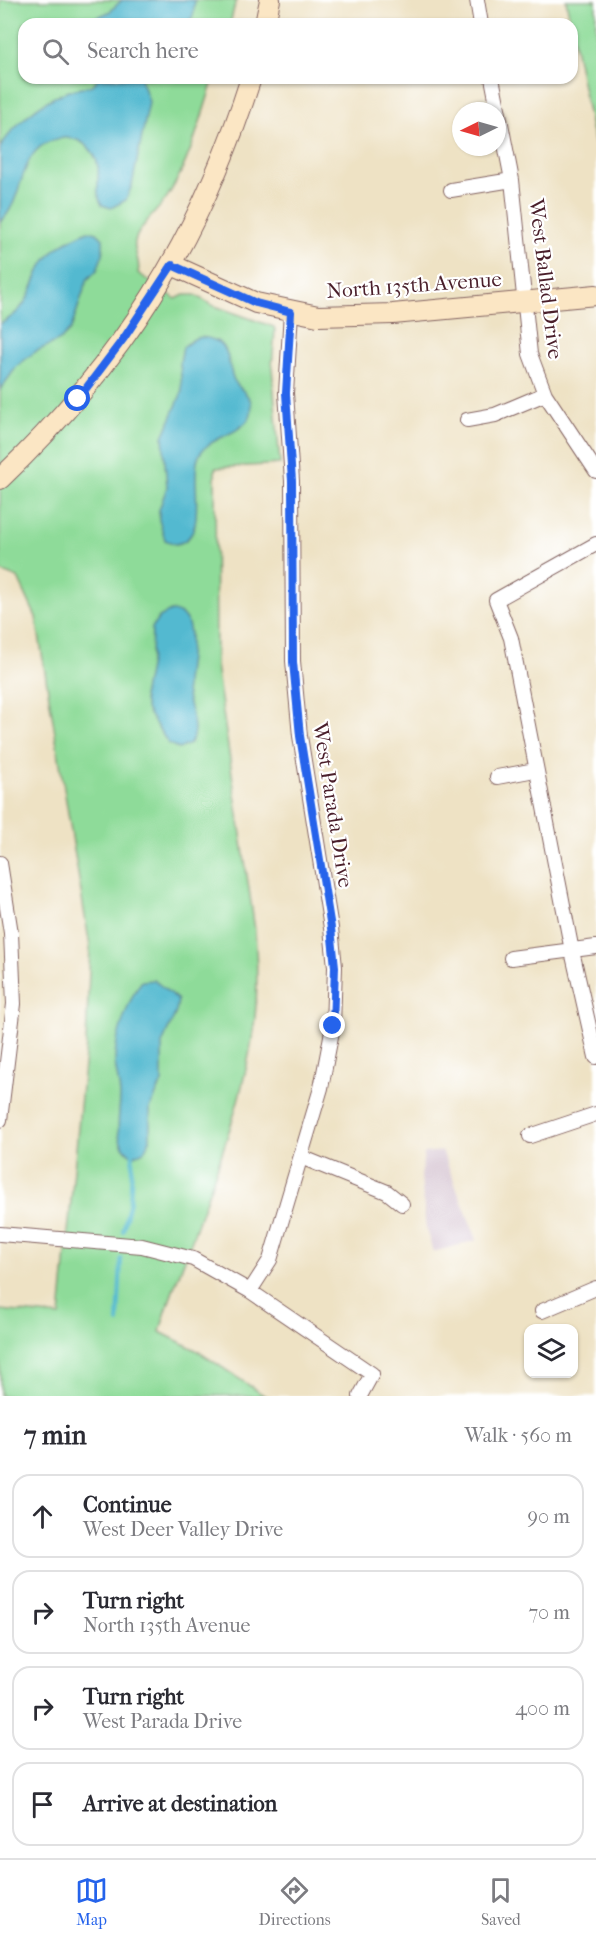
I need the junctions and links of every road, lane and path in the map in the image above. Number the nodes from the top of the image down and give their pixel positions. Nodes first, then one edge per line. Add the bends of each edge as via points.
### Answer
1 (270, 0) edge
2 (477, 0) edge
3 (266, 18) edge
4 (481, 18) edge
5 (249, 84) edge
6 (493, 84) edge
7 (512, 180) junction
8 (451, 190) dead end
9 (172, 265) junction
10 (596, 295) edge
11 (525, 302) junction
12 (291, 312) junction
13 (545, 394) junction
14 (467, 420) dead end
15 (596, 471) edge
16 (0, 479) edge
17 (596, 544) edge
18 (535, 770) junction
19 (497, 777) dead end
20 (0, 863) edge
21 (596, 946) edge
22 (572, 951) junction
23 (511, 958) dead end
24 (596, 1057) edge
25 (596, 1114) edge
26 (0, 1120) edge
27 (530, 1136) dead end
28 (301, 1157) junction
29 (402, 1204) dead end
30 (0, 1234) edge
31 (596, 1288) edge
32 (250, 1291) junction
33 (542, 1311) dead end
34 (360, 1396) edge

1 - 3 street
2 - 4 street
5 - 9 street via 221,165
6 - 7 street, West Ballad Drive
7 - 8 street
7 - 11 street, West Ballad Drive
9 - 12 street, North 135th Avenue via 256,303
9 - 16 street via 97,375 63,416
10 - 11 street, North 135th Avenue
11 - 12 street, North 135th Avenue via 360,317
11 - 13 street, West Ballad Drive via 530,354
12 - 28 street, West Parada Drive via 286,393 292,481 293,662 300,736 335,967 333,1026 321,1088
13 - 14 street via 495,415
13 - 15 street, West Ballad Drive
17 - 18 street via 496,600 511,638
18 - 19 street
18 - 22 street
20 - 26 street via 11,933 14,1004
21 - 22 street
22 - 23 street
22 - 24 street
25 - 27 street
28 - 29 street via 387,1192
28 - 32 street, West Parada Drive via 270,1260
30 - 32 street via 172,1252 216,1270
31 - 33 street
32 - 34 street via 372,1374

